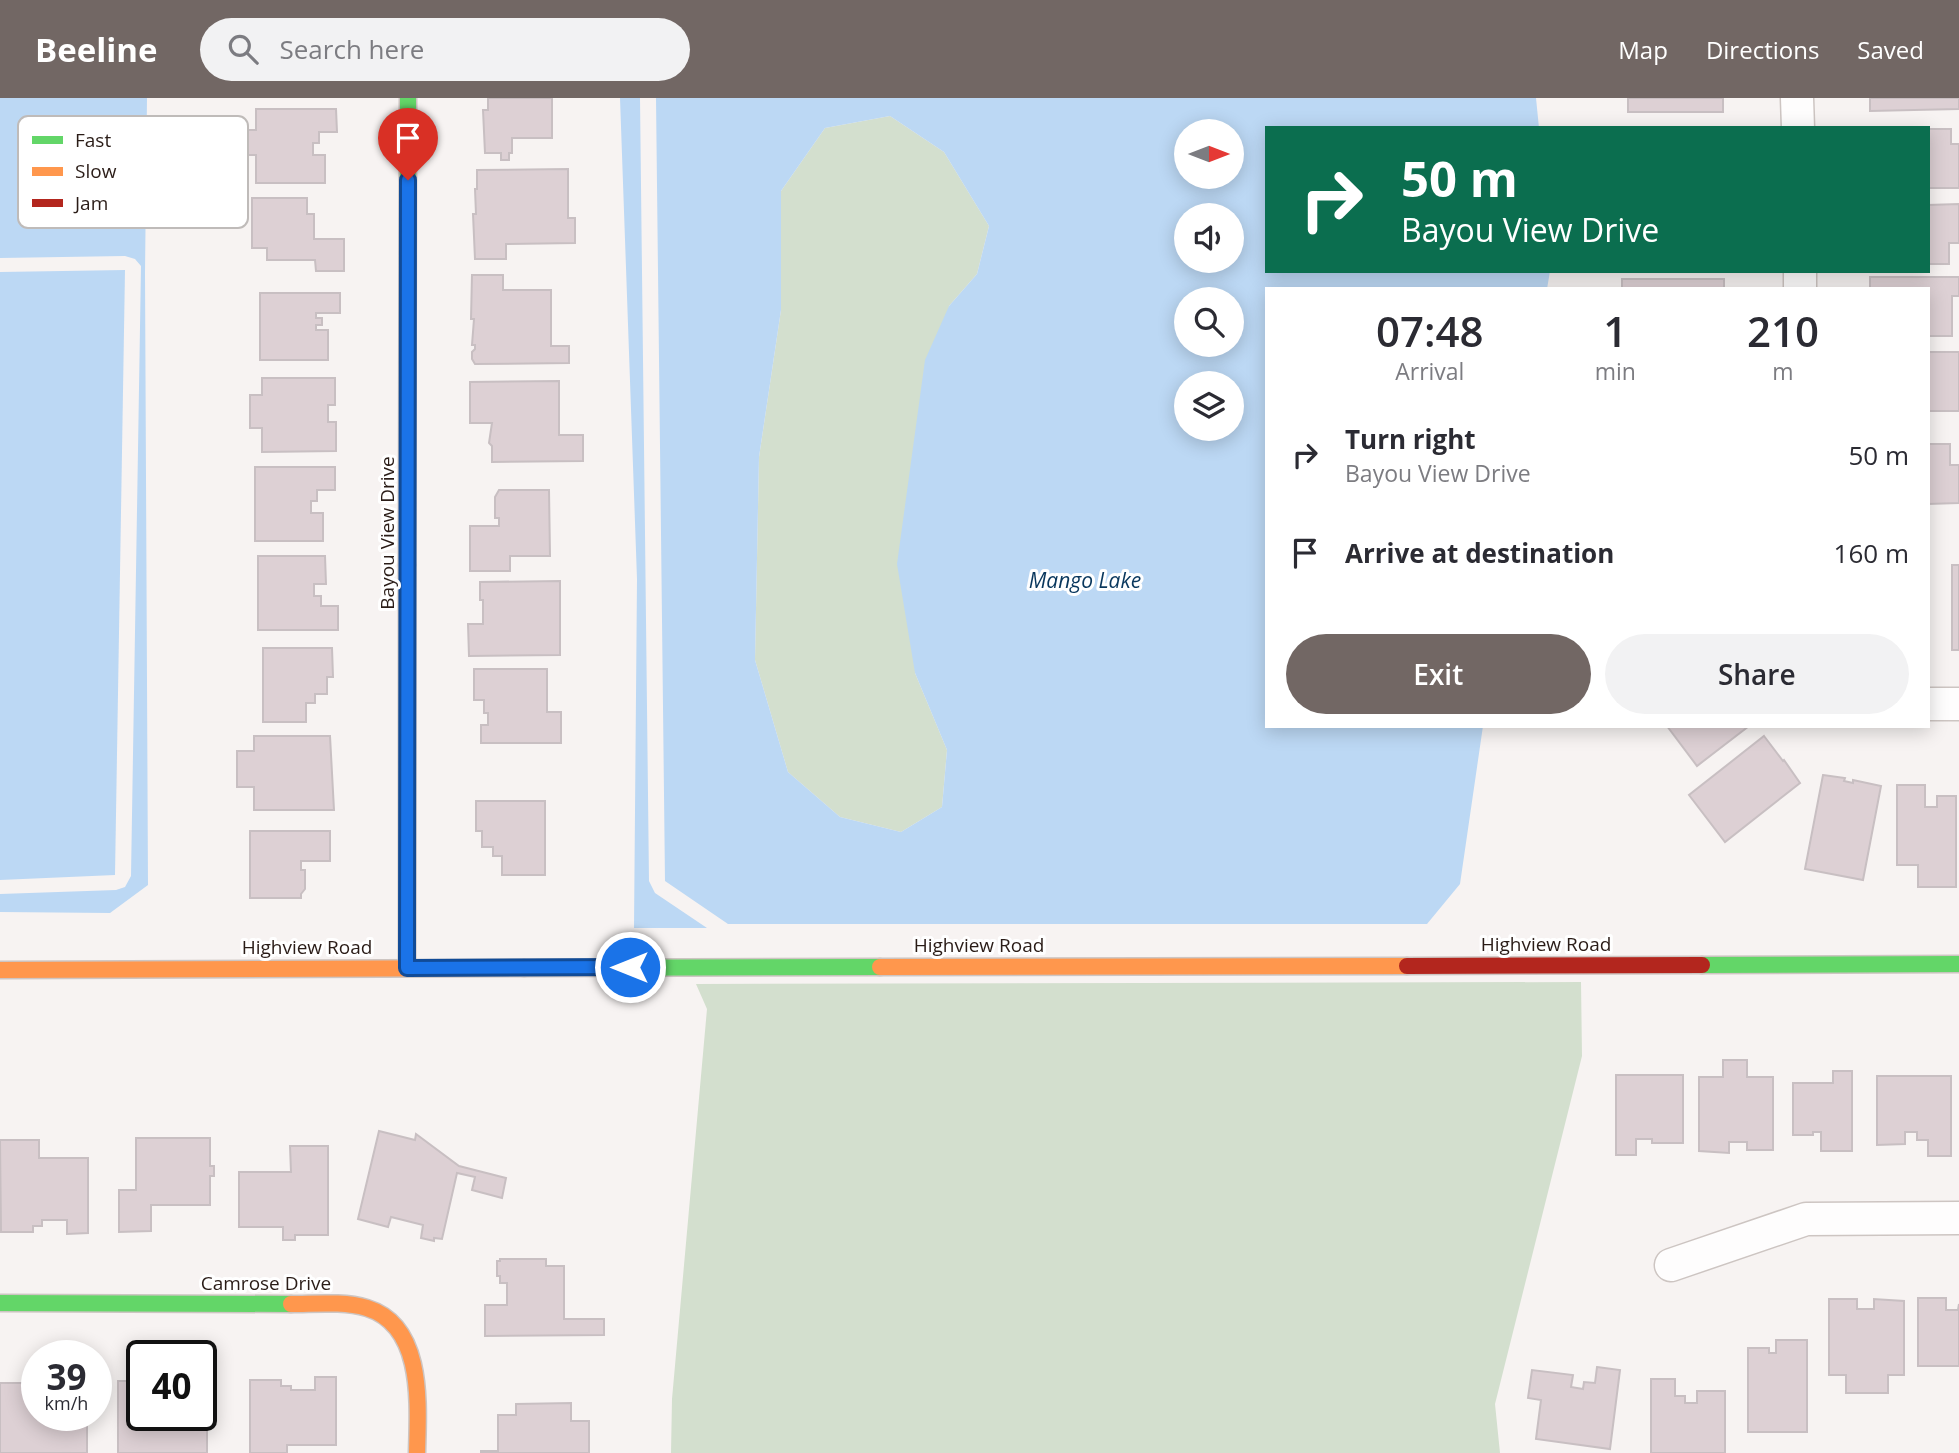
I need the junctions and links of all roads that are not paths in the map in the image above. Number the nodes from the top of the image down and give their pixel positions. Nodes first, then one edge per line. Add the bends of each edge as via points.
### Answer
1 (408, 98) edge
2 (1797, 98) edge
3 (1798, 126) edge
4 (1930, 704) edge
5 (1959, 704) edge
6 (1959, 964) edge
7 (407, 968) junction
8 (0, 970) edge
9 (1959, 1219) edge
10 (1671, 1265) dead end
11 (0, 1303) edge
12 (417, 1453) edge

1 - 7 street, Bayou View Drive
2 - 3 street
4 - 5 street
6 - 7 street, Highview Road
7 - 8 street, Highview Road
9 - 10 street via 1806,1219
11 - 12 street, Camrose Drive via 338,1304 369,1309 391,1322 408,1349 417,1381

